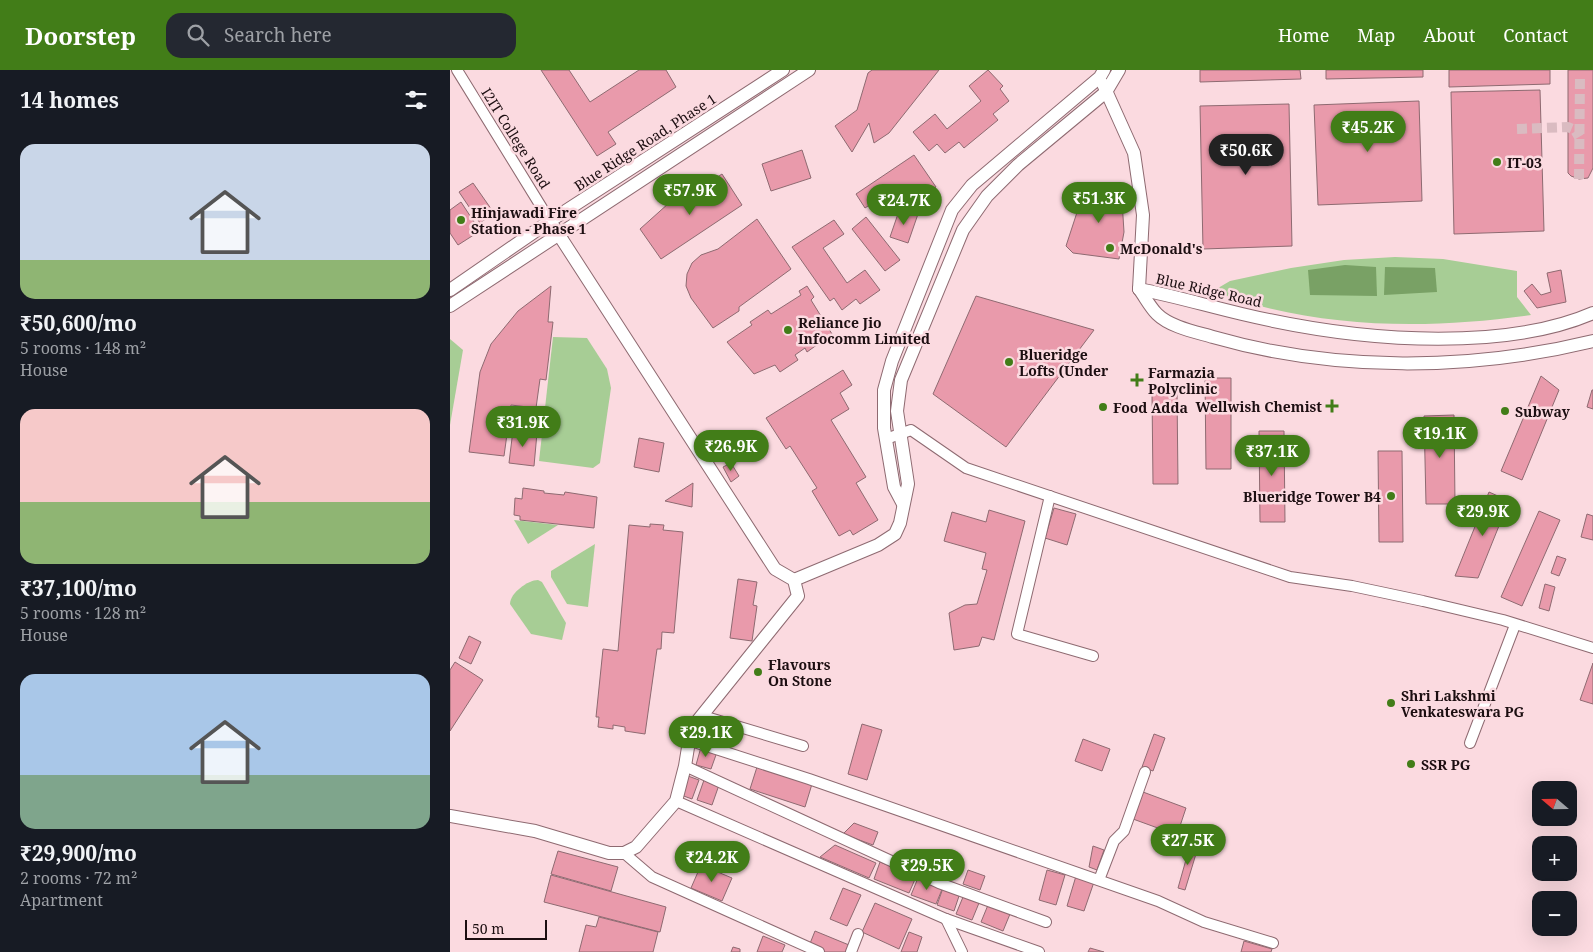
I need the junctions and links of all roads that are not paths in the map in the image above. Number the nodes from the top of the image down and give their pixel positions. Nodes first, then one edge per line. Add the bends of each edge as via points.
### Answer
1 (456, 70) edge
2 (783, 70) edge
3 (809, 70) edge
4 (1119, 70) edge
5 (1102, 74) edge
6 (1106, 92) junction
7 (550, 221) junction
8 (558, 234) junction
9 (1139, 289) junction
10 (450, 290) edge
11 (450, 306) edge
12 (1593, 314) edge
13 (1593, 341) edge
14 (900, 434) junction
15 (886, 439) junction
16 (1050, 496) junction
17 (903, 504) junction
18 (794, 580) junction
19 (1514, 625) junction
20 (1593, 648) edge
21 (1093, 656) dead end
22 (702, 716) junction
23 (688, 740) junction
24 (1470, 743) dead end
25 (803, 746) dead end
26 (685, 766) junction
27 (1146, 772) dead end
28 (676, 801) junction
29 (450, 816) edge
30 (624, 853) junction
31 (1099, 880) junction
32 (946, 919) junction
33 (1046, 922) dead end
34 (858, 934) dead end
35 (1273, 943) dead end
36 (819, 952) edge
37 (851, 952) edge
38 (962, 952) edge
39 (1039, 952) edge

1 - 7 street, I2IT College Road
2 - 7 street, Blue Ridge Road, Phase 1
3 - 8 street
4 - 6 street
5 - 6 street
5 - 15 street via 972,185 952,210 887,376 882,411
6 - 9 street via 1134,153 1143,215
6 - 14 street via 1018,165 970,217 953,250 901,380 897,411
7 - 8 street
7 - 10 street, Blue Ridge Road, Phase 1
8 - 11 street
8 - 18 street via 775,569
9 - 12 street, Blue Ridge Road via 1297,325 1343,333 1430,340 1515,334
9 - 13 street, Blue Ridge Road via 1157,315 1171,323 1243,346 1320,360 1356,363 1514,357
14 - 15 street
14 - 16 street via 911,430 966,468
14 - 17 street via 908,484
15 - 17 street via 894,486
16 - 19 street via 1290,577 1424,601
16 - 21 street via 1016,634
17 - 18 street via 900,523 894,534 878,545
18 - 22 street via 798,596
19 - 20 street
19 - 24 street
22 - 23 street via 691,729
22 - 25 street
23 - 26 street
23 - 31 street
26 - 28 street
26 - 33 street via 939,883
27 - 31 street via 1124,831 1114,841
28 - 30 street via 636,847
28 - 32 street
29 - 30 street via 535,831 609,854
30 - 36 street via 652,877
31 - 35 street via 1204,922
32 - 38 street
32 - 39 street
34 - 37 street

